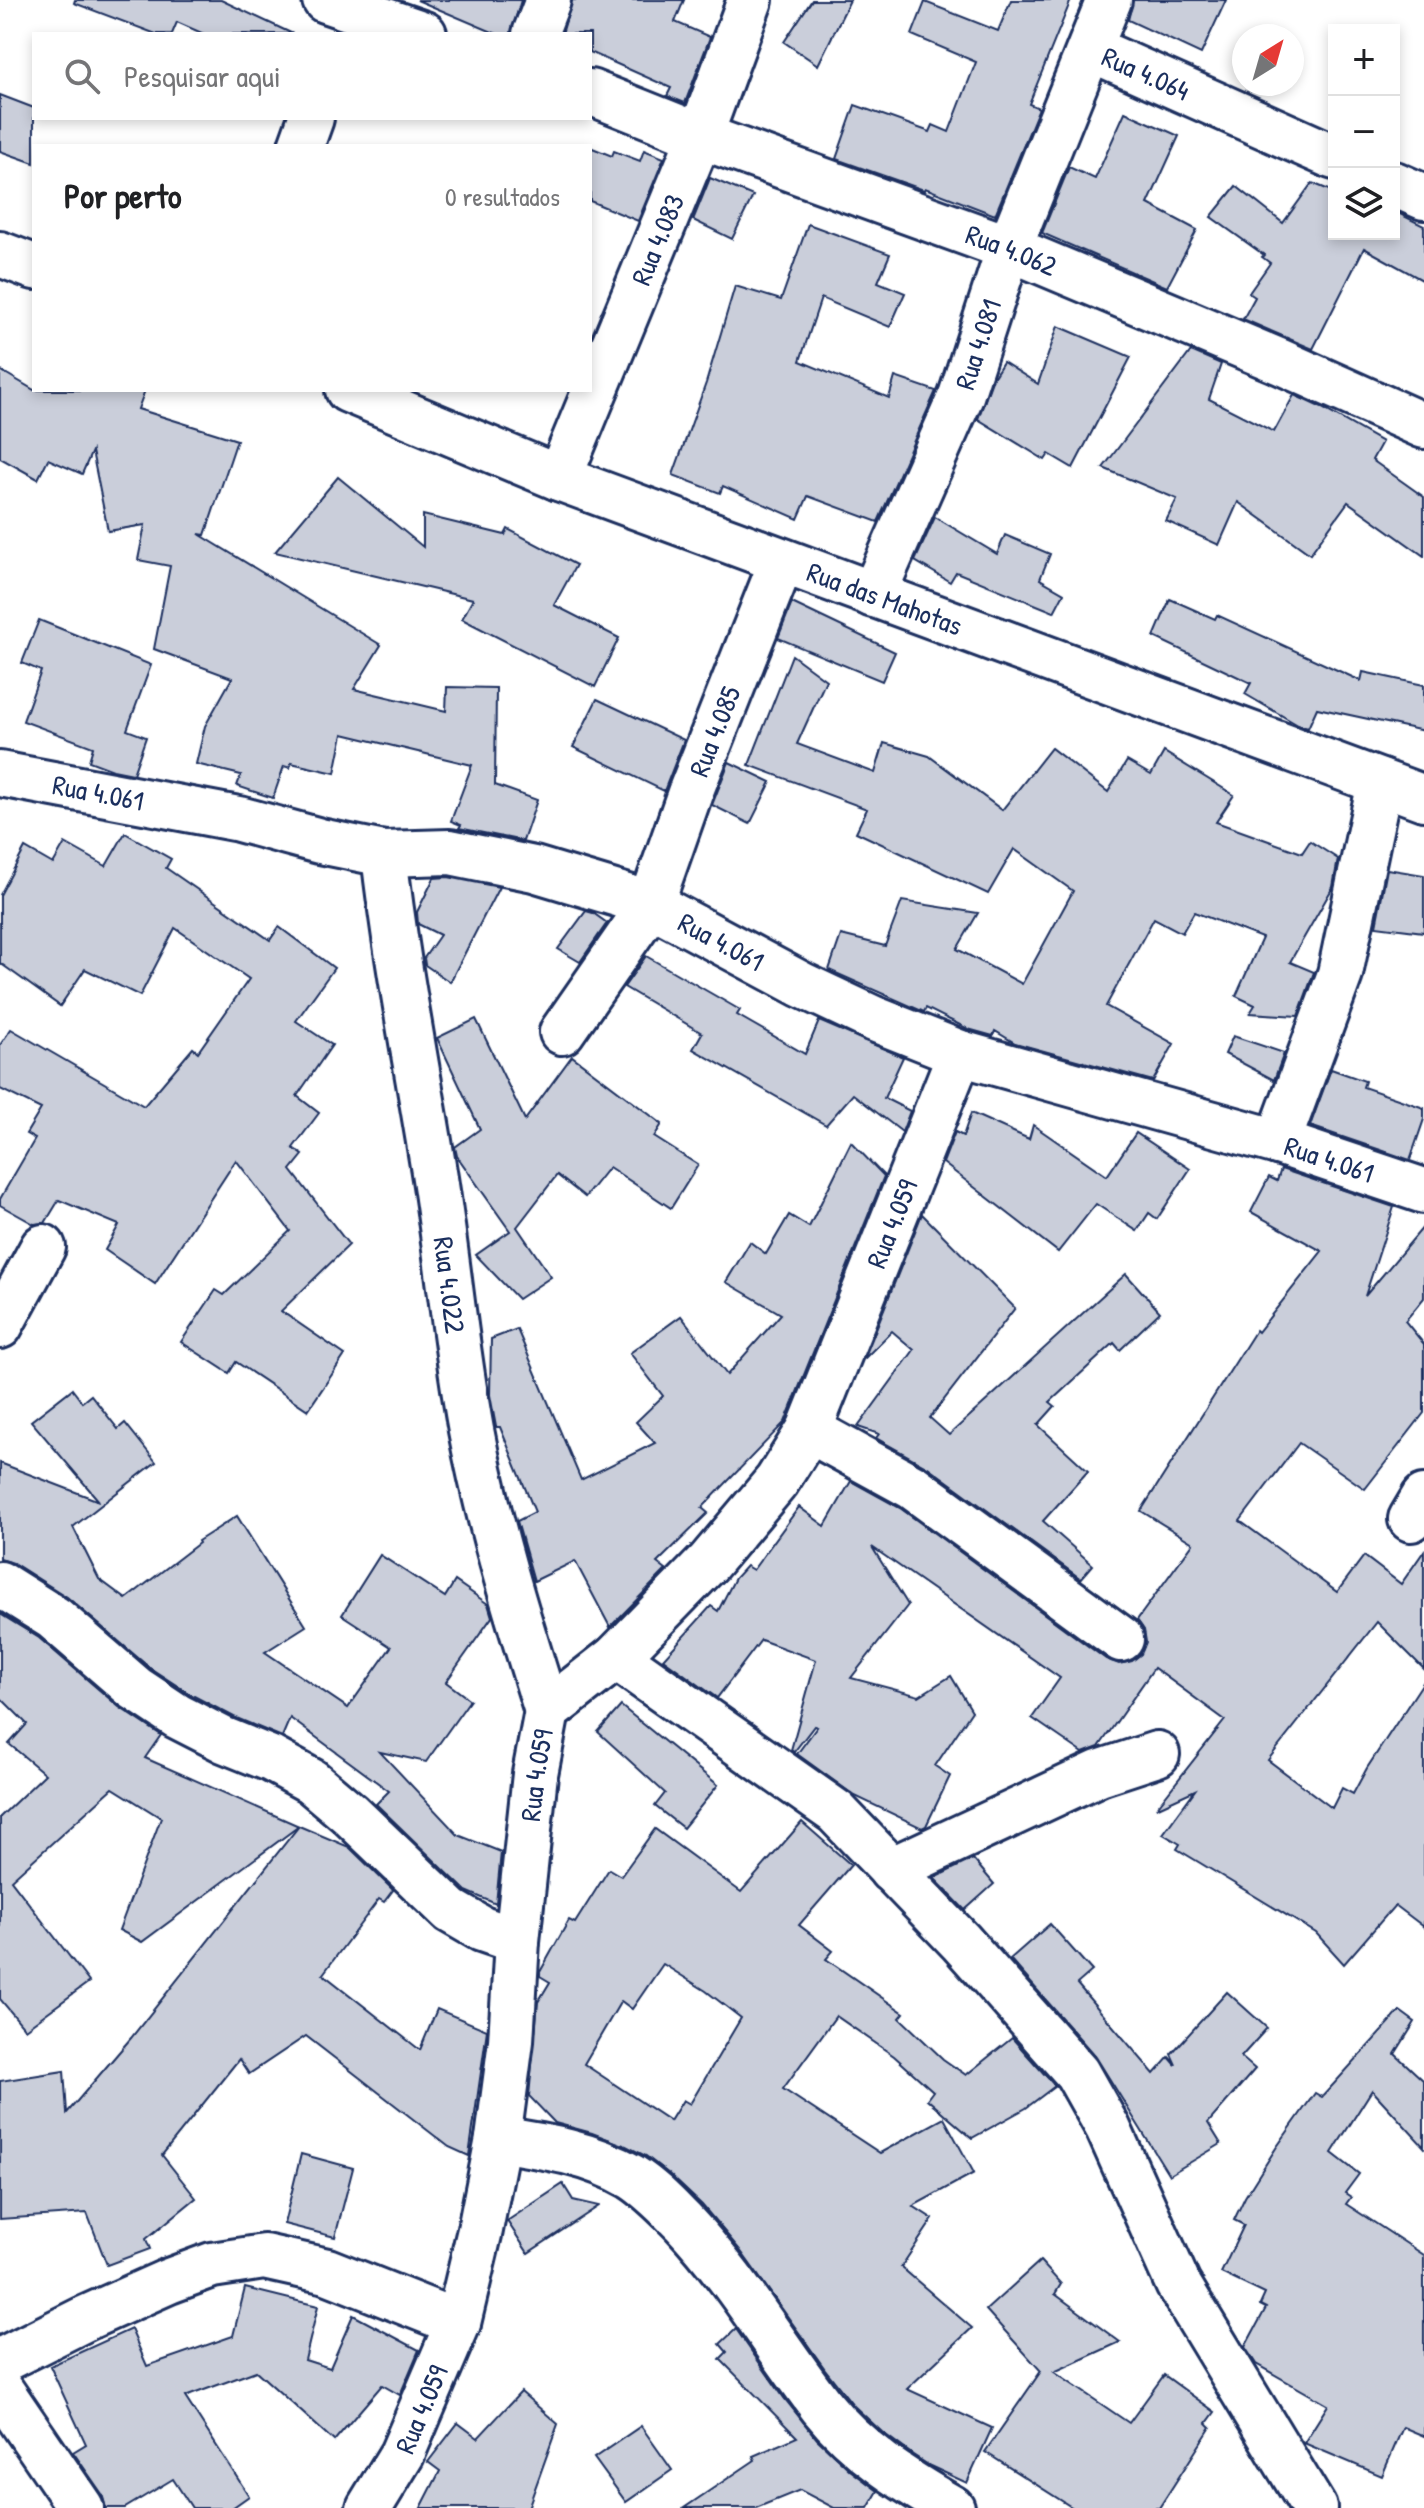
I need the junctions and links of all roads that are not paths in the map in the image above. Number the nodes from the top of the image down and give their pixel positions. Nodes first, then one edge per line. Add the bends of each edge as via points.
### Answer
1 (548, 0) edge
2 (750, 0) edge
3 (1109, 0) edge
4 (338, 15) edge
5 (415, 32) edge
6 (536, 32) edge
7 (1091, 49) junction
8 (592, 93) edge
9 (310, 120) edge
10 (700, 136) junction
11 (302, 144) edge
12 (1328, 154) edge
13 (1400, 187) edge
14 (1424, 197) edge
15 (1009, 248) junction
16 (0, 254) edge
17 (32, 266) edge
18 (353, 392) edge
19 (1424, 426) edge
20 (559, 478) junction
21 (782, 561) junction
22 (873, 595) junction
23 (0, 774) edge
24 (1380, 782) junction
25 (1424, 798) edge
26 (384, 854) junction
27 (651, 904) junction
28 (562, 1032) dead end
29 (960, 1053) junction
30 (1278, 1142) junction
31 (1424, 1191) edge
32 (43, 1247) dead end
33 (0, 1326) edge
34 (809, 1430) junction
35 (0, 1584) edge
36 (1121, 1639) dead end
37 (616, 1657) junction
38 (547, 1711) junction
39 (1157, 1754) dead end
40 (891, 1870) junction
41 (517, 1941) junction
42 (498, 2139) junction
43 (458, 2323) junction
44 (0, 2361) edge
45 (0, 2389) edge
46 (81, 2508) edge
47 (369, 2508) edge
48 (952, 2508) edge
49 (1314, 2508) edge

1 - 6 street
2 - 10 street, Rua 4.083
3 - 7 street, Rua 4.081
4 - 5 street
7 - 12 street, Rua 4.064
7 - 15 street, Rua 4.081
8 - 10 street, Rua 4.062
9 - 11 street
10 - 15 street, Rua 4.062
10 - 20 street, Rua 4.083
13 - 14 street
15 - 19 street, Rua 4.062
15 - 22 street, Rua 4.081 via 961,396
16 - 17 street
18 - 20 street, Rua das Mahotas
20 - 21 street, Rua das Mahotas
21 - 22 street, Rua das Mahotas
21 - 27 street, Rua 4.085
22 - 24 street, Rua das Mahotas
23 - 26 street, Rua 4.061 via 239,819
24 - 25 street, Rua das Mahotas
24 - 30 street via 1340,974
26 - 27 street, Rua 4.061 via 450,852 534,869
26 - 38 street, Rua 4.022 via 472,1433 513,1604
27 - 28 street, Rua 4.085
27 - 29 street, Rua 4.061 via 802,985
29 - 30 street, Rua 4.061
29 - 34 street, Rua 4.059
30 - 31 street, Rua 4.061
32 - 33 street
34 - 36 street via 913,1487
34 - 37 street, Rua 4.059 via 777,1481 709,1562
35 - 41 street via 54,1618 135,1688 177,1716 311,1781 451,1911
37 - 38 street, Rua 4.059
37 - 40 street via 836,1812
38 - 41 street, Rua 4.059
39 - 40 street via 1099,1773
40 - 49 street via 1077,2073 1108,2128 1178,2284
41 - 42 street, Rua 4.059
42 - 43 street, Rua 4.059
42 - 48 street via 596,2160 633,2178 664,2202 702,2241 824,2410 885,2466
43 - 44 street via 327,2271 264,2257 212,2265 169,2281
43 - 47 street, Rua 4.059 via 402,2454
45 - 46 street

